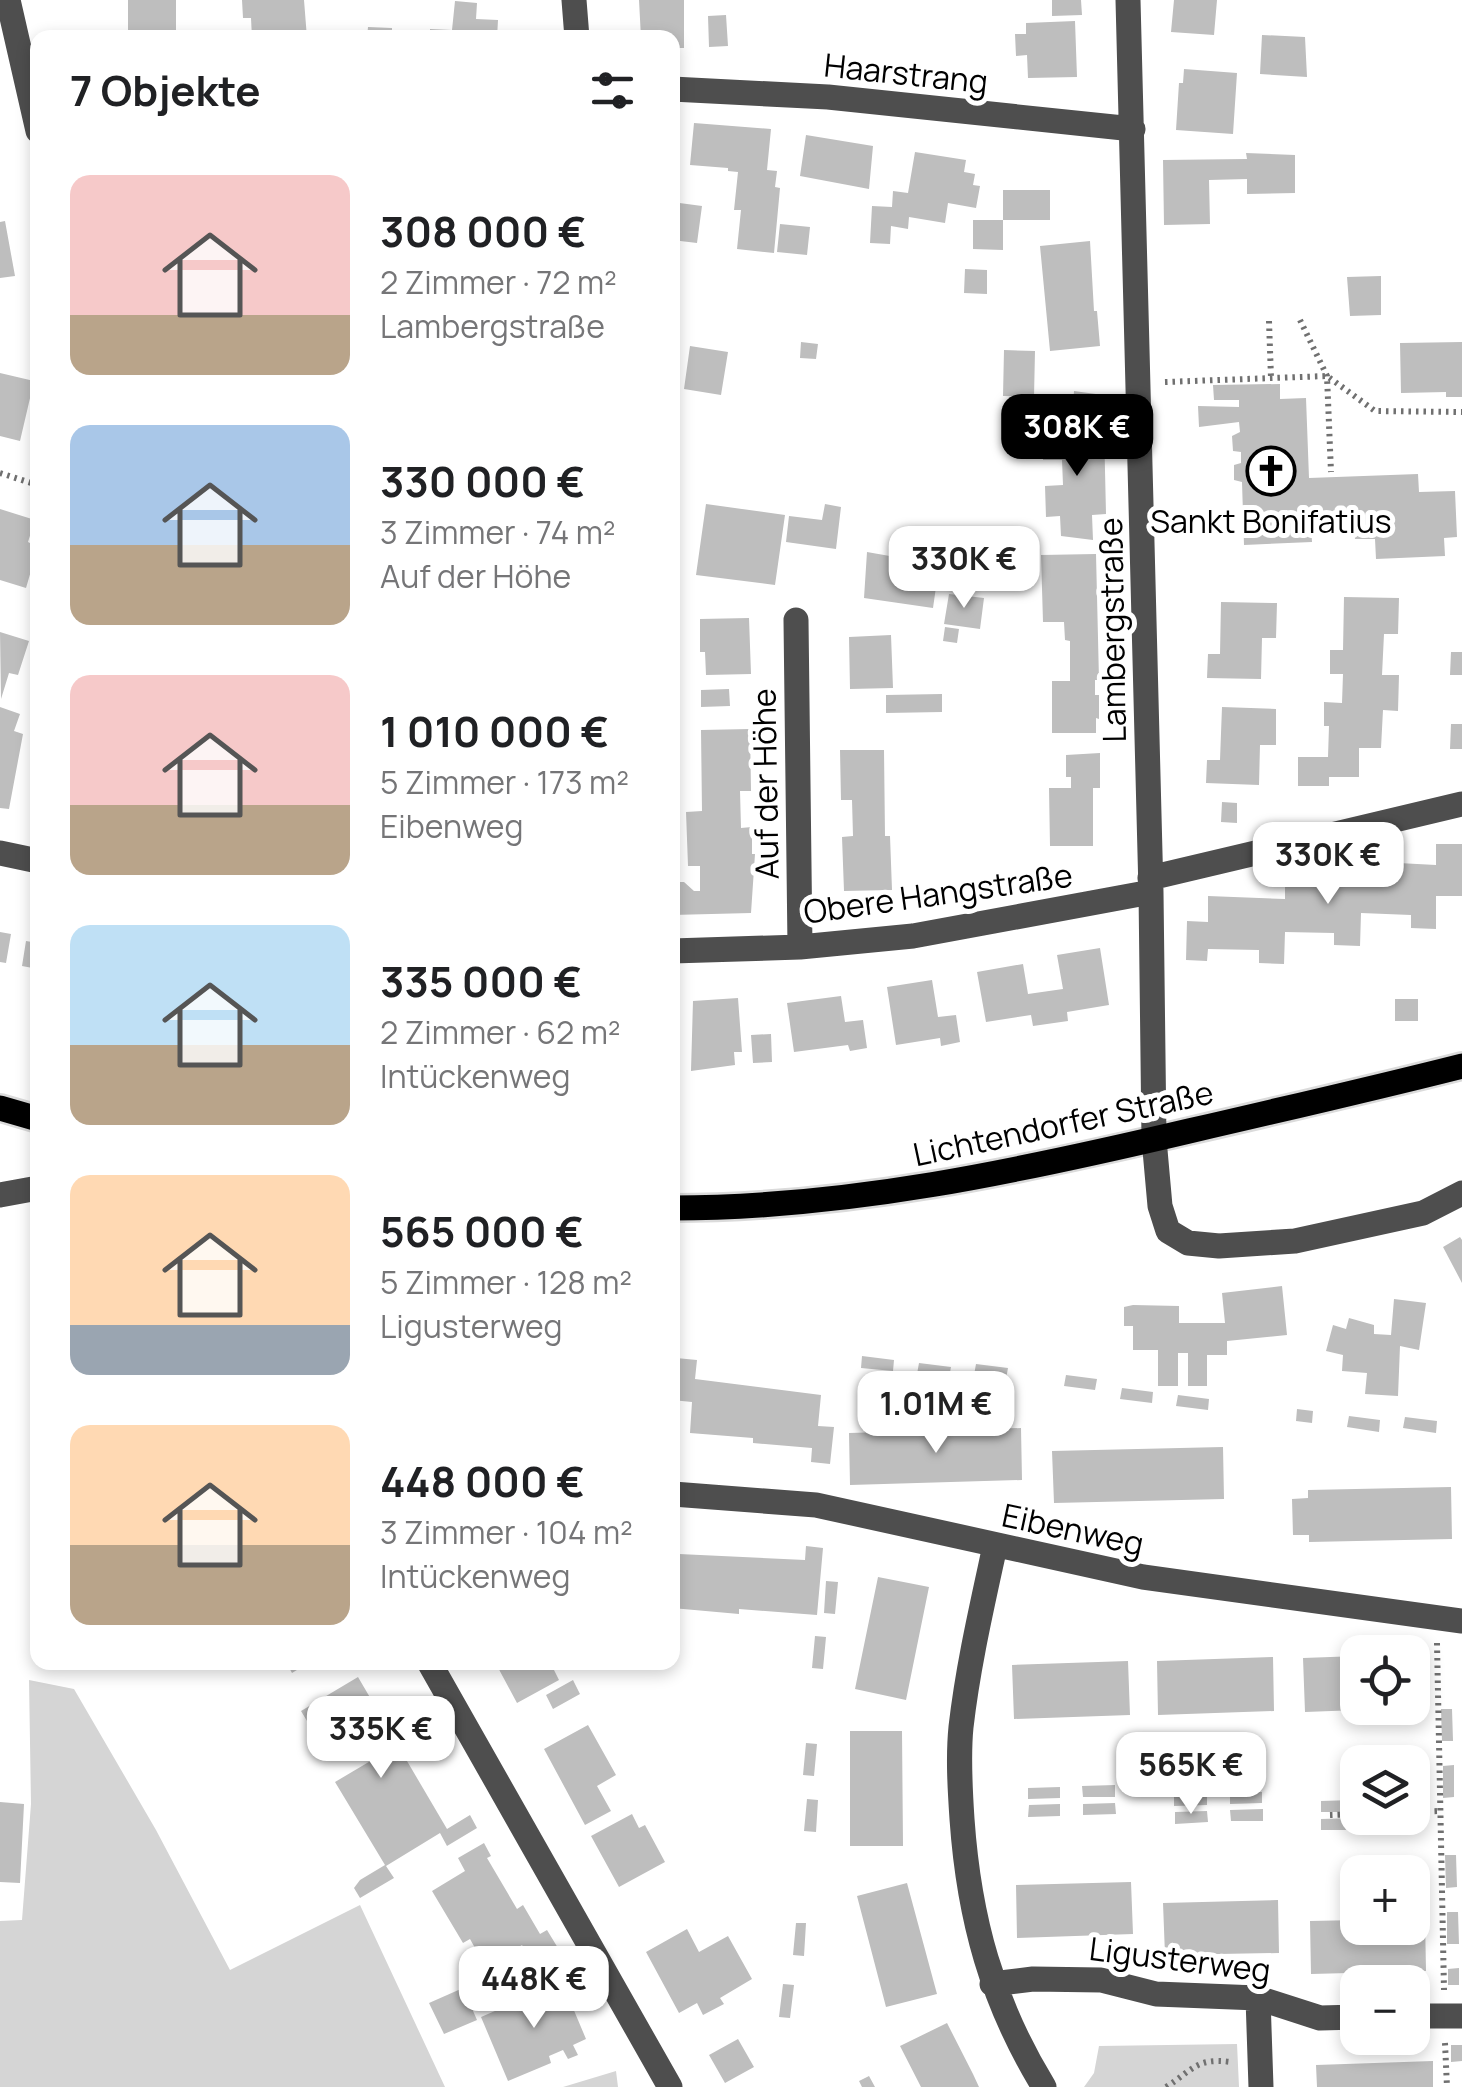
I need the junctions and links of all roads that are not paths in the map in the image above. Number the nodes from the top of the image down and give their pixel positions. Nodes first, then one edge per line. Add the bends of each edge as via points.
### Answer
1 (8, 0) edge
2 (574, 0) edge
3 (1128, 0) edge
4 (576, 30) edge
5 (680, 89) edge
6 (30, 96) edge
7 (1133, 129) junction
8 (796, 620) dead end
9 (1462, 804) edge
10 (0, 854) edge
11 (30, 860) edge
12 (1151, 884) junction
13 (800, 947) junction
14 (680, 952) edge
15 (1462, 1066) edge
16 (0, 1108) edge
17 (30, 1117) edge
18 (1154, 1139) junction
19 (30, 1189) edge
20 (1462, 1194) edge
21 (0, 1195) edge
22 (680, 1208) edge
23 (680, 1495) edge
24 (995, 1546) junction
25 (1449, 1619) edge
26 (434, 1670) edge
27 (992, 1984) junction
28 (1258, 1998) junction
29 (1340, 2017) edge
30 (1261, 2074) edge
31 (670, 2087) edge
32 (1044, 2087) edge

1 - 6 street
2 - 4 street
3 - 7 street, Lambergstraße
5 - 7 street, Haarstrang via 828,97
7 - 12 street, Lambergstraße
8 - 13 street, Auf der Höhe
9 - 12 street, Obere Hangstraße
10 - 11 street
12 - 13 street, Obere Hangstraße via 912,936
12 - 18 street, Lambergstraße
13 - 14 street, Obere Hangstraße
15 - 18 main road, Lichtendorfer Straße
16 - 17 main road
18 - 20 street, Lambergstraße via 1168,1231 1188,1242 1295,1242 1423,1213
18 - 22 main road, Lichtendorfer Straße via 1056,1163 879,1192
19 - 21 street
23 - 24 street, Eibenweg via 816,1506
24 - 25 street, Eibenweg via 1144,1577
24 - 27 street via 964,1711 960,1769 966,1866
26 - 31 street
27 - 28 street, Ligusterweg via 1072,1978 1156,1994
27 - 32 street
28 - 29 street, Ligusterweg via 1320,2018
28 - 30 street

